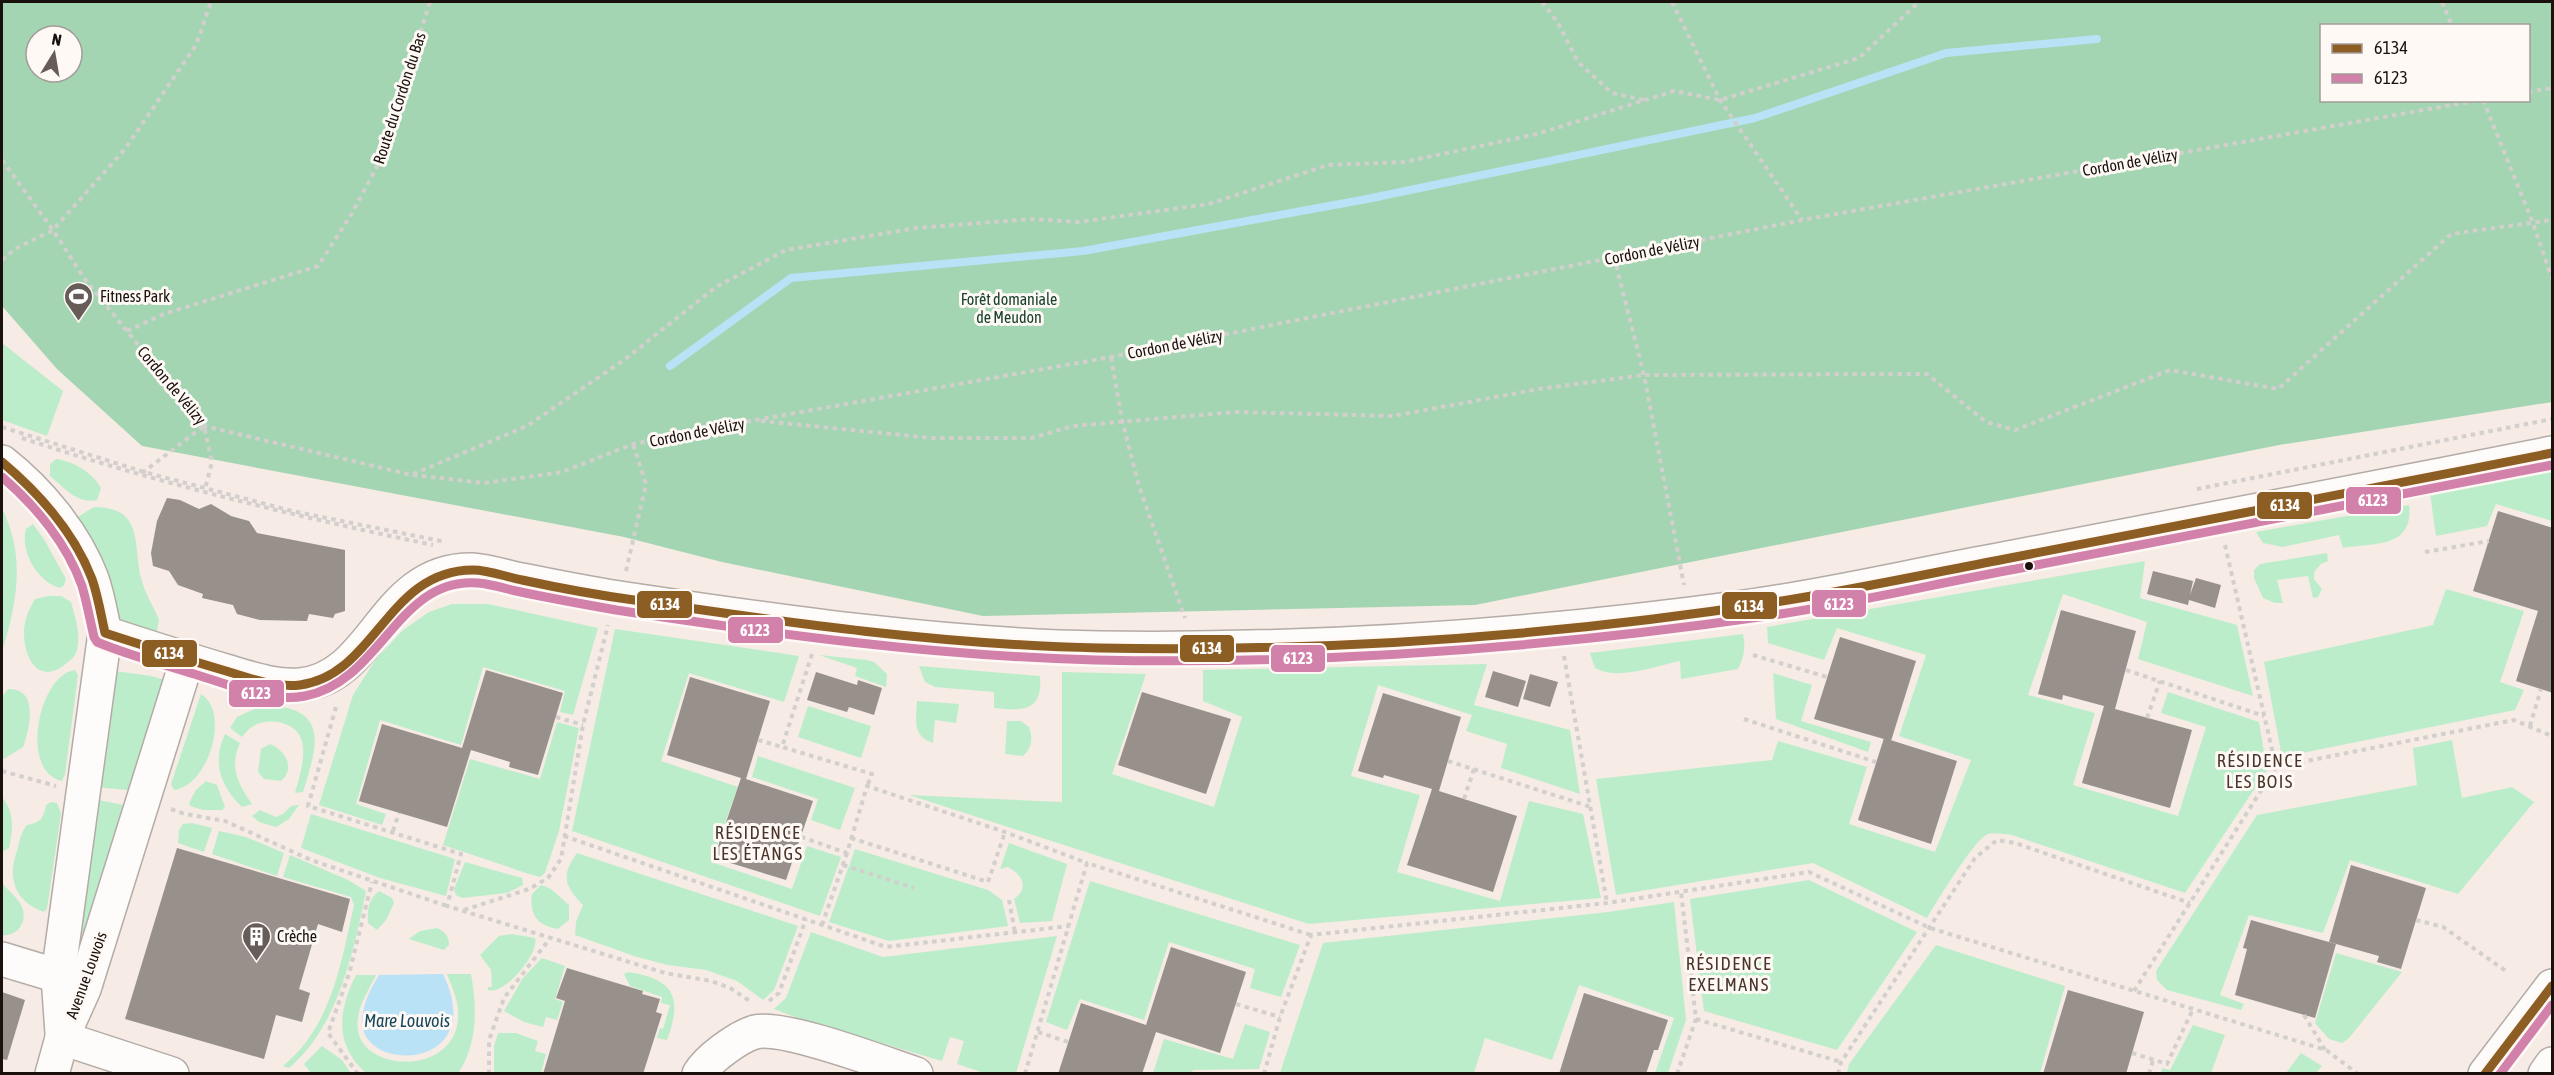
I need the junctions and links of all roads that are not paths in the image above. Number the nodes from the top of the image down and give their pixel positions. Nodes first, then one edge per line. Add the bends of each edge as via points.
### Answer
1 (2553, 453) edge
2 (9, 468) edge
3 (105, 633) junction
4 (187, 660) junction
5 (2, 958) edge
6 (71, 982) junction
7 (2553, 986) edge
8 (62, 1038) junction
9 (2553, 1064) edge
10 (52, 1074) edge
11 (172, 1074) edge
12 (699, 1074) edge
13 (916, 1074) edge
14 (2485, 1074) edge
15 (2545, 1074) edge

1 - 4 street via 1747,607 1574,628 1420,640 1202,648 1052,646 820,627 613,597 473,570 440,575 416,586 385,617 351,662 328,677 304,685 269,683
2 - 3 street via 43,501 78,551 92,579
3 - 4 street
3 - 6 street, Avenue Louvois via 83,793
4 - 6 street, Avenue Louvois via 142,800
5 - 6 street
6 - 8 street, Avenue Louvois
7 - 14 street
8 - 10 street, Avenue Louvois
8 - 11 street
9 - 15 street
12 - 13 street via 725,1049 755,1032 761,1022

